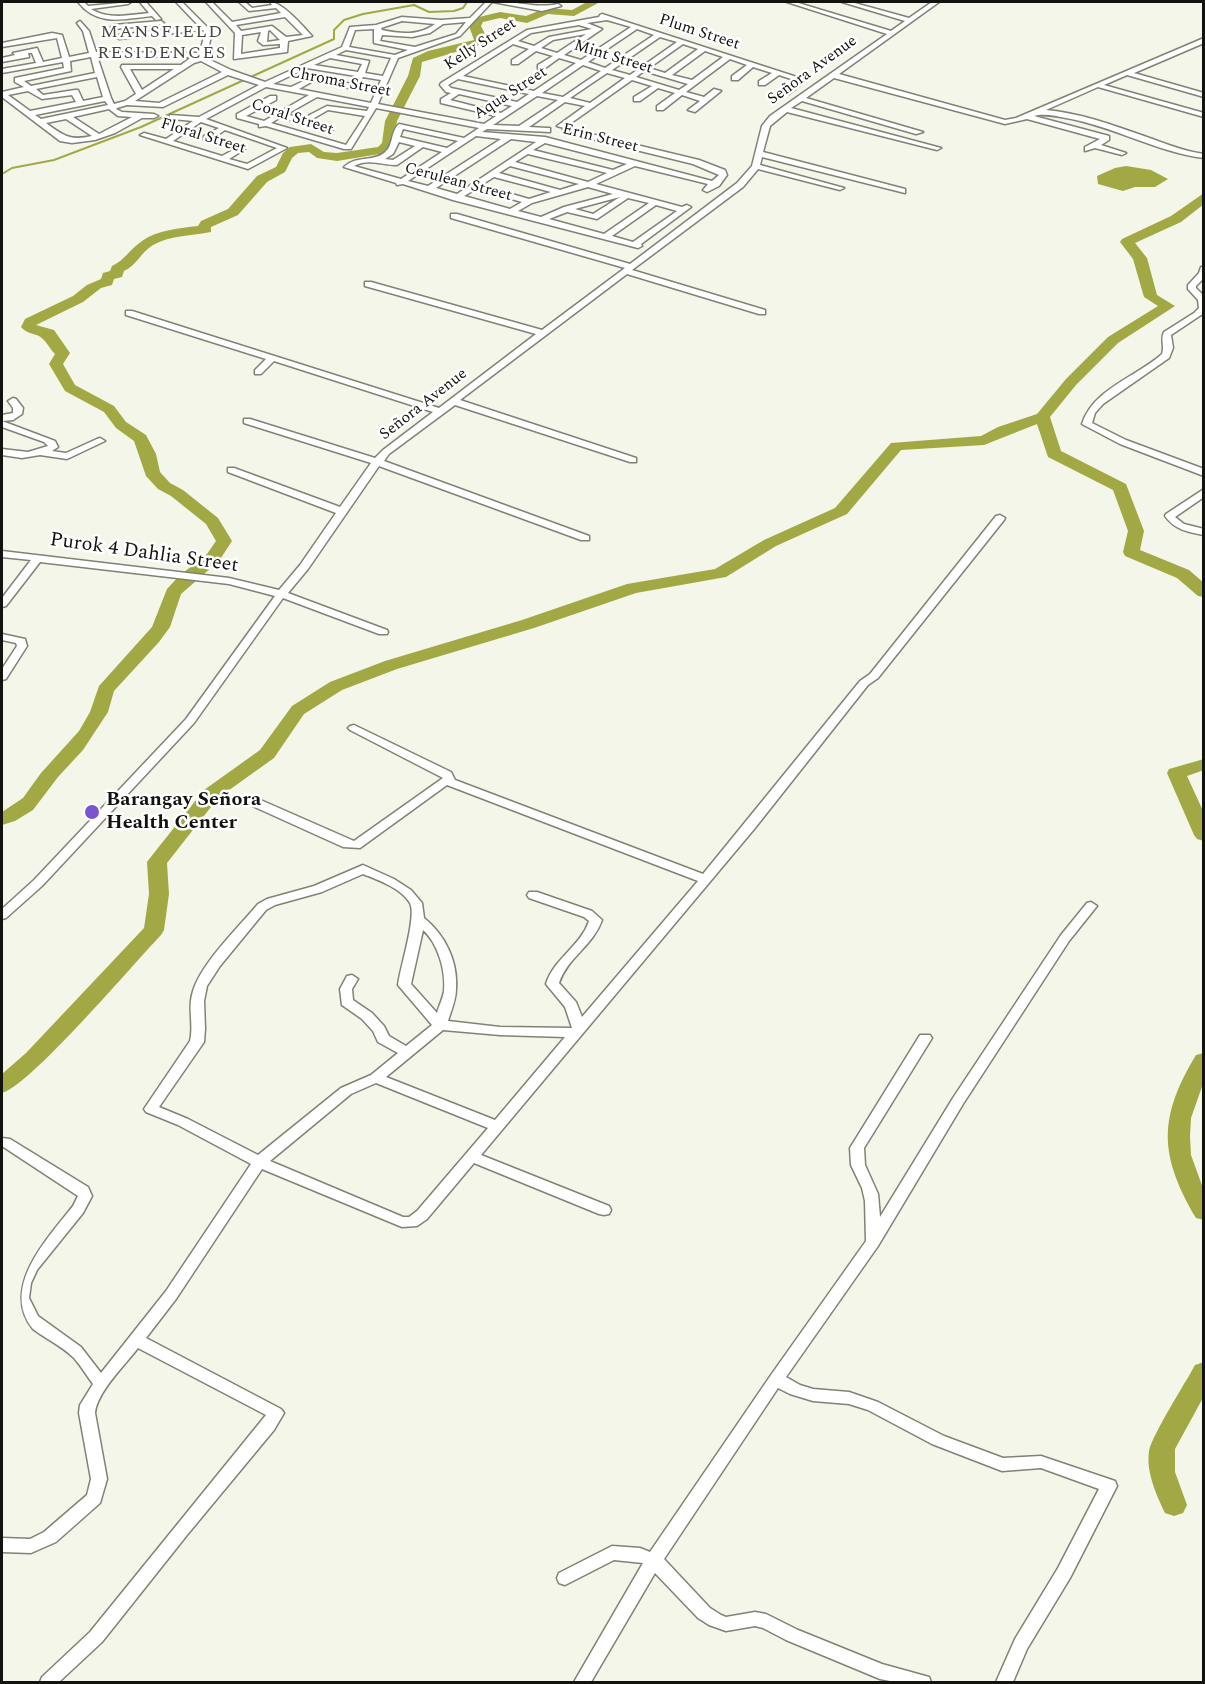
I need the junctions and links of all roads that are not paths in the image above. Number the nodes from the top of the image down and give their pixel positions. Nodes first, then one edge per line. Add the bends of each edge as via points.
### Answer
1 (128, 2) edge
2 (143, 2) edge
3 (179, 2) edge
4 (209, 2) edge
5 (242, 2) edge
6 (489, 2) edge
7 (496, 2) edge
8 (790, 2) edge
9 (845, 2) edge
10 (936, 2) edge
11 (275, 4) edge
12 (83, 5) edge
13 (515, 5) junction
14 (558, 6) dead end
15 (589, 12) dead end
16 (154, 14) junction
17 (288, 14) junction
18 (506, 15) dead end
19 (94, 16) junction
20 (127, 16) junction
21 (608, 18) junction
22 (107, 19) junction
23 (472, 20) junction
24 (909, 20) junction
25 (437, 22) junction
26 (80, 23) dead end
27 (161, 23) junction
28 (578, 23) junction
29 (232, 24) junction
30 (114, 27) junction
31 (636, 27) junction
32 (204, 28) junction
33 (262, 29) junction
34 (378, 30) junction
35 (597, 30) junction
36 (431, 31) junction
37 (170, 33) junction
38 (239, 33) junction
39 (892, 33) junction
40 (658, 34) junction
41 (119, 37) junction
42 (1203, 40) edge
43 (284, 41) junction
44 (513, 42) junction
45 (682, 42) junction
46 (2, 45) edge
47 (345, 48) junction
48 (536, 48) junction
49 (703, 49) junction
50 (414, 50) junction
51 (94, 54) junction
52 (123, 55) junction
53 (328, 55) junction
54 (559, 56) junction
55 (203, 57) junction
56 (395, 57) junction
57 (728, 57) junction
58 (66, 59) junction
59 (2, 60) edge
60 (515, 62) dead end
61 (40, 63) junction
62 (583, 63) junction
63 (752, 64) junction
64 (155, 66) junction
65 (184, 66) junction
66 (307, 66) junction
67 (541, 67) dead end
68 (644, 69) junction
69 (608, 70) junction
70 (2, 71) edge
71 (228, 72) junction
72 (778, 72) junction
73 (1127, 73) junction
74 (100, 74) junction
75 (667, 75) junction
76 (833, 75) junction
77 (359, 76) junction
78 (458, 77) junction
79 (385, 78) junction
80 (631, 78) junction
81 (735, 78) dead end
82 (132, 81) junction
83 (694, 83) junction
84 (762, 83) dead end
85 (267, 85) junction
86 (1097, 85) junction
87 (657, 86) junction
88 (28, 88) junction
89 (292, 90) junction
90 (717, 91) dead end
91 (457, 92) junction
92 (786, 92) dead end
93 (247, 93) junction
94 (681, 93) junction
95 (2, 94) edge
96 (140, 94) junction
97 (317, 94) junction
98 (537, 94) junction
99 (1203, 94) edge
100 (107, 98) junction
101 (799, 98) junction
102 (637, 99) dead end
103 (564, 100) junction
104 (705, 100) junction
105 (80, 103) junction
106 (127, 103) junction
107 (376, 105) junction
108 (520, 105) junction
109 (591, 105) junction
110 (113, 107) junction
111 (660, 108) dead end
112 (785, 109) junction
113 (692, 110) dead end
114 (92, 111) junction
115 (29, 114) junction
116 (121, 114) junction
117 (370, 114) junction
118 (1029, 114) junction
119 (282, 115) junction
120 (1203, 115) edge
121 (67, 116) junction
122 (139, 116) junction
123 (154, 116) dead end
124 (312, 116) junction
125 (503, 116) junction
126 (173, 117) dead end
127 (200, 119) junction
128 (304, 121) junction
129 (40, 122) junction
130 (1012, 122) junction
131 (264, 124) junction
132 (487, 127) junction
133 (224, 128) junction
134 (522, 128) junction
135 (564, 128) junction
136 (329, 129) junction
137 (999, 129) dead end
138 (550, 131) junction
139 (919, 132) dead end
140 (245, 134) junction
141 (475, 134) junction
142 (144, 135) dead end
143 (97, 136) junction
144 (509, 137) junction
145 (397, 139) junction
146 (464, 140) junction
147 (544, 140) junction
148 (319, 141) junction
149 (167, 142) junction
150 (421, 145) junction
151 (937, 148) dead end
152 (448, 151) junction
153 (527, 151) junction
154 (653, 152) junction
155 (760, 153) junction
156 (1122, 153) dead end
157 (1203, 156) edge
158 (223, 159) junction
159 (376, 160) junction
160 (509, 163) junction
161 (636, 163) junction
162 (756, 166) junction
163 (615, 173) junction
164 (493, 174) junction
165 (400, 183) junction
166 (590, 184) junction
167 (716, 184) junction
168 (475, 186) junction
169 (840, 188) dead end
170 (428, 190) junction
171 (707, 190) dead end
172 (902, 191) dead end
173 (558, 192) junction
174 (624, 195) junction
175 (456, 198) junction
176 (530, 201) junction
177 (654, 202) junction
178 (567, 209) junction
179 (510, 212) junction
180 (453, 216) dead end
181 (541, 220) junction
182 (606, 237) junction
183 (628, 269) junction
184 (1203, 269) edge
185 (368, 284) dead end
186 (762, 312) dead end
187 (129, 313) dead end
188 (541, 333) junction
189 (272, 358) junction
190 (258, 372) dead end
191 (13, 400) dead end
192 (453, 401) junction
193 (440, 411) junction
194 (2, 418) edge
195 (247, 422) dead end
196 (2, 424) edge
197 (100, 441) dead end
198 (2, 452) edge
199 (42, 453) junction
200 (633, 460) dead end
201 (378, 462) junction
202 (231, 470) dead end
203 (1203, 473) edge
204 (1203, 492) edge
205 (340, 511) junction
206 (1000, 518) dead end
207 (1203, 532) edge
208 (585, 538) dead end
209 (2, 554) edge
210 (38, 558) junction
211 (281, 594) junction
212 (2, 604) edge
213 (383, 632) dead end
214 (2, 637) edge
215 (2, 677) edge
216 (354, 728) dead end
217 (448, 778) junction
218 (252, 801) dead end
219 (705, 879) junction
220 (533, 895) dead end
221 (1091, 906) dead end
222 (2, 915) edge
223 (418, 919) junction
224 (352, 979) dead end
225 (440, 1025) junction
226 (578, 1031) junction
227 (925, 1038) dead end
228 (406, 1052) junction
229 (376, 1078) junction
230 (497, 1126) junction
231 (5, 1142) dead end
232 (472, 1157) junction
233 (259, 1162) junction
234 (604, 1210) dead end
235 (873, 1242) junction
236 (136, 1340) junction
237 (776, 1379) junction
238 (101, 1384) junction
239 (2, 1545) edge
240 (654, 1560) junction
241 (565, 1578) dead end
242 (48, 1683) edge
243 (582, 1683) edge
244 (922, 1683) edge
245 (1005, 1683) edge

1 - 12 street
2 - 16 street
3 - 32 street
4 - 29 street
5 - 11 street via 251,10
6 - 23 street
7 - 13 street
8 - 39 street
9 - 24 street
10 - 24 street, Señora Avenue
11 - 17 street
12 - 19 street
13 - 14 street via 542,9
13 - 18 street
15 - 21 street, Plum Street
16 - 20 street
16 - 27 street
17 - 29 street
17 - 43 street via 309,36
19 - 20 street via 123,12
19 - 22 street
20 - 22 street
21 - 28 street, Kelly Street
21 - 31 street, Plum Street
22 - 30 street
23 - 25 street
23 - 50 street via 458,35
24 - 39 street, Señora Avenue
25 - 34 street via 402,19
25 - 36 street
25 - 36 street via 415,27
26 - 51 street
27 - 30 street
27 - 37 street
28 - 35 street
28 - 44 street, Kelly Street via 530,31
29 - 38 street
30 - 41 street
31 - 40 street, Plum Street
31 - 62 street, Aqua Street
32 - 37 street
32 - 55 street via 209,37
33 - 38 street
33 - 43 street via 272,28
33 - 43 street via 265,44
34 - 36 street via 408,37
34 - 47 street via 352,28
34 - 50 street via 376,42
35 - 48 street via 551,38
35 - 54 street
37 - 41 street
38 - 43 street via 237,57 281,52
39 - 76 street, Señora Avenue
40 - 45 street, Plum Street
40 - 69 street
41 - 52 street
42 - 73 street
44 - 48 street, Mint Street
44 - 78 street, Kelly Street
45 - 49 street, Plum Street
45 - 68 street
46 - 58 street via 58,35
47 - 53 street
47 - 56 street
48 - 54 street, Mint Street
48 - 60 street
49 - 57 street, Plum Street
49 - 75 street
50 - 56 street
51 - 52 street
51 - 58 street
51 - 74 street
52 - 55 street
53 - 66 street
53 - 77 street via 366,63
54 - 62 street, Mint Street
54 - 67 street
55 - 65 street
55 - 71 street, Chroma Street
56 - 79 street
57 - 63 street, Plum Street
57 - 83 street
58 - 61 street
58 - 88 street via 68,69 19,79
59 - 61 street via 36,53
61 - 70 street
62 - 69 street, Mint Street
62 - 98 street, Aqua Street
63 - 72 street, Plum Street
63 - 81 street
64 - 65 street
64 - 82 street
64 - 82 street via 125,67
65 - 96 street
66 - 77 street
66 - 85 street
68 - 75 street
68 - 80 street
69 - 80 street, Mint Street
69 - 103 street
71 - 85 street, Chroma Street
71 - 106 street via 158,106
72 - 84 street
72 - 92 street, Plum Street via 802,80
73 - 86 street
73 - 99 street
74 - 88 street
74 - 100 street
75 - 83 street
76 - 101 street, Señora Avenue
76 - 130 street
77 - 79 street
77 - 89 street via 354,87 312,79
78 - 91 street, Kelly Street via 444,86
78 - 98 street
79 - 107 street
80 - 87 street, Mint Street
80 - 109 street
82 - 96 street
83 - 94 street
85 - 89 street, Chroma Street
85 - 93 street
86 - 118 street
86 - 120 street
87 - 94 street, Mint Street
87 - 102 street
88 - 95 street
88 - 105 street via 42,97 75,92
89 - 97 street, Chroma Street
90 - 104 street
91 - 108 street
91 - 125 street via 444,102
93 - 127 street
93 - 131 street, Coral Street via 273,98 240,116
94 - 104 street, Mint Street
94 - 111 street
95 - 115 street
96 - 106 street
97 - 107 street, Chroma Street
97 - 119 street
98 - 103 street
98 - 108 street, Aqua Street
100 - 105 street
100 - 110 street
101 - 112 street, Señora Avenue
101 - 139 street
103 - 109 street
103 - 134 street
104 - 113 street
105 - 115 street
106 - 110 street
107 - 117 street
107 - 132 street, Chroma Street
108 - 125 street, Aqua Street
109 - 135 street
110 - 114 street
110 - 116 street via 114,112
112 - 151 street
112 - 155 street, Señora Avenue via 766,126
114 - 116 street via 106,117
114 - 121 street
115 - 129 street
116 - 122 street
117 - 124 street via 327,108
117 - 148 street, Coral Street via 348,147
118 - 130 street
118 - 156 street via 1106,138 1091,147
118 - 157 street via 1066,115
119 - 128 street
119 - 131 street
121 - 129 street
121 - 143 street
122 - 123 street
122 - 143 street
124 - 128 street
124 - 136 street via 334,123
125 - 132 street, Aqua Street
126 - 127 street
127 - 133 street
127 - 149 street
128 - 136 street
129 - 143 street via 73,142
130 - 137 street
131 - 140 street
131 - 148 street, Coral Street
132 - 134 street, Chroma Street
132 - 141 street, Aqua Street
133 - 140 street
133 - 158 street via 207,138 241,149
134 - 138 street, Chroma Street
135 - 138 street via 552,126
135 - 154 street
136 - 148 street
138 - 147 street
140 - 158 street, Floral Street via 283,148 248,167
141 - 144 street, Erin Street
141 - 146 street, Aqua Street
142 - 149 street, Floral Street
144 - 147 street, Erin Street
144 - 170 street
145 - 146 street, Cerulean Street via 398,128 404,126
145 - 150 street
145 - 159 street, Cerulean Street via 386,156
146 - 152 street, Aqua Street
147 - 153 street
147 - 161 street, Erin Street
149 - 158 street, Floral Street
150 - 152 street
150 - 159 street via 394,163
152 - 165 street, Aqua Street
153 - 160 street
153 - 163 street
154 - 161 street
154 - 167 street via 715,168 723,175
155 - 162 street, Señora Avenue
155 - 172 street
159 - 165 street, Cerulean Street via 355,162 348,167
160 - 164 street
160 - 166 street
161 - 163 street
161 - 167 street, Erin Street
162 - 169 street
162 - 183 street, Señora Avenue via 740,185
163 - 166 street
164 - 168 street
164 - 173 street
165 - 170 street, Cerulean Street
166 - 173 street
166 - 174 street
167 - 171 street
168 - 175 street
168 - 176 street
170 - 175 street, Cerulean Street
173 - 176 street
174 - 177 street
174 - 178 street
174 - 178 street via 594,217
175 - 179 street, Cerulean Street
176 - 179 street
177 - 182 street
177 - 182 street, Cerulean Street via 686,207 636,245
178 - 181 street
179 - 181 street, Cerulean Street
180 - 183 street
181 - 182 street, Cerulean Street
183 - 186 street
183 - 188 street, Señora Avenue
184 - 203 street via 1192,289 1202,299 1203,308 1167,334 1167,354 1098,403 1087,424
185 - 188 street
187 - 189 street
188 - 192 street, Señora Avenue
189 - 190 street
189 - 193 street
191 - 194 street via 17,414
192 - 193 street, Señora Avenue
192 - 200 street
193 - 201 street, Señora Avenue
195 - 201 street
196 - 199 street via 52,443 53,447
197 - 199 street via 67,456
198 - 199 street via 22,456
201 - 205 street, Señora Avenue
201 - 208 street
202 - 205 street
204 - 207 street via 1170,516 1181,527
205 - 211 street, Señora Avenue via 304,567
206 - 219 street
209 - 210 street, Purok 4 Dahlia Street
210 - 211 street, Purok 4 Dahlia Street via 214,580
210 - 212 street
211 - 213 street, Purok 4 Dahlia Street
211 - 222 street, Señora Avenue via 190,721 38,884
214 - 215 street via 17,639 22,646
216 - 217 street via 409,753
217 - 218 street via 356,845
217 - 219 street
219 - 226 street
220 - 226 street via 596,920 592,932 556,972 552,984 571,1005
221 - 235 street via 1065,938 958,1101
223 - 225 street via 432,932 449,971 450,991
223 - 225 street via 406,961 404,985
223 - 233 street via 421,911 412,894 363,869 262,907 211,970 197,997 197,1042 151,1109
224 - 228 street via 346,989 347,1002 367,1016 383,1039
225 - 226 street via 500,1031
225 - 228 street
226 - 230 street
227 - 235 street via 857,1148 855,1158 873,1205
228 - 229 street
229 - 230 street
229 - 233 street via 345,1091
230 - 232 street
231 - 238 street via 83,1191 85,1196 75,1216 31,1264 23,1303 40,1326 79,1353
232 - 233 street via 422,1215 402,1222
232 - 234 street
233 - 236 street via 171,1295
235 - 237 street
236 - 238 street
236 - 242 street via 276,1413 96,1637
237 - 240 street
237 - 245 street via 795,1390 849,1398 873,1406 938,1440 1002,1465 1041,1462 1109,1486 1030,1628
238 - 239 street via 87,1413 99,1479 94,1497 50,1538 31,1546
240 - 241 street via 612,1553
240 - 243 street
240 - 244 street via 715,1620 726,1624 766,1621 880,1671

